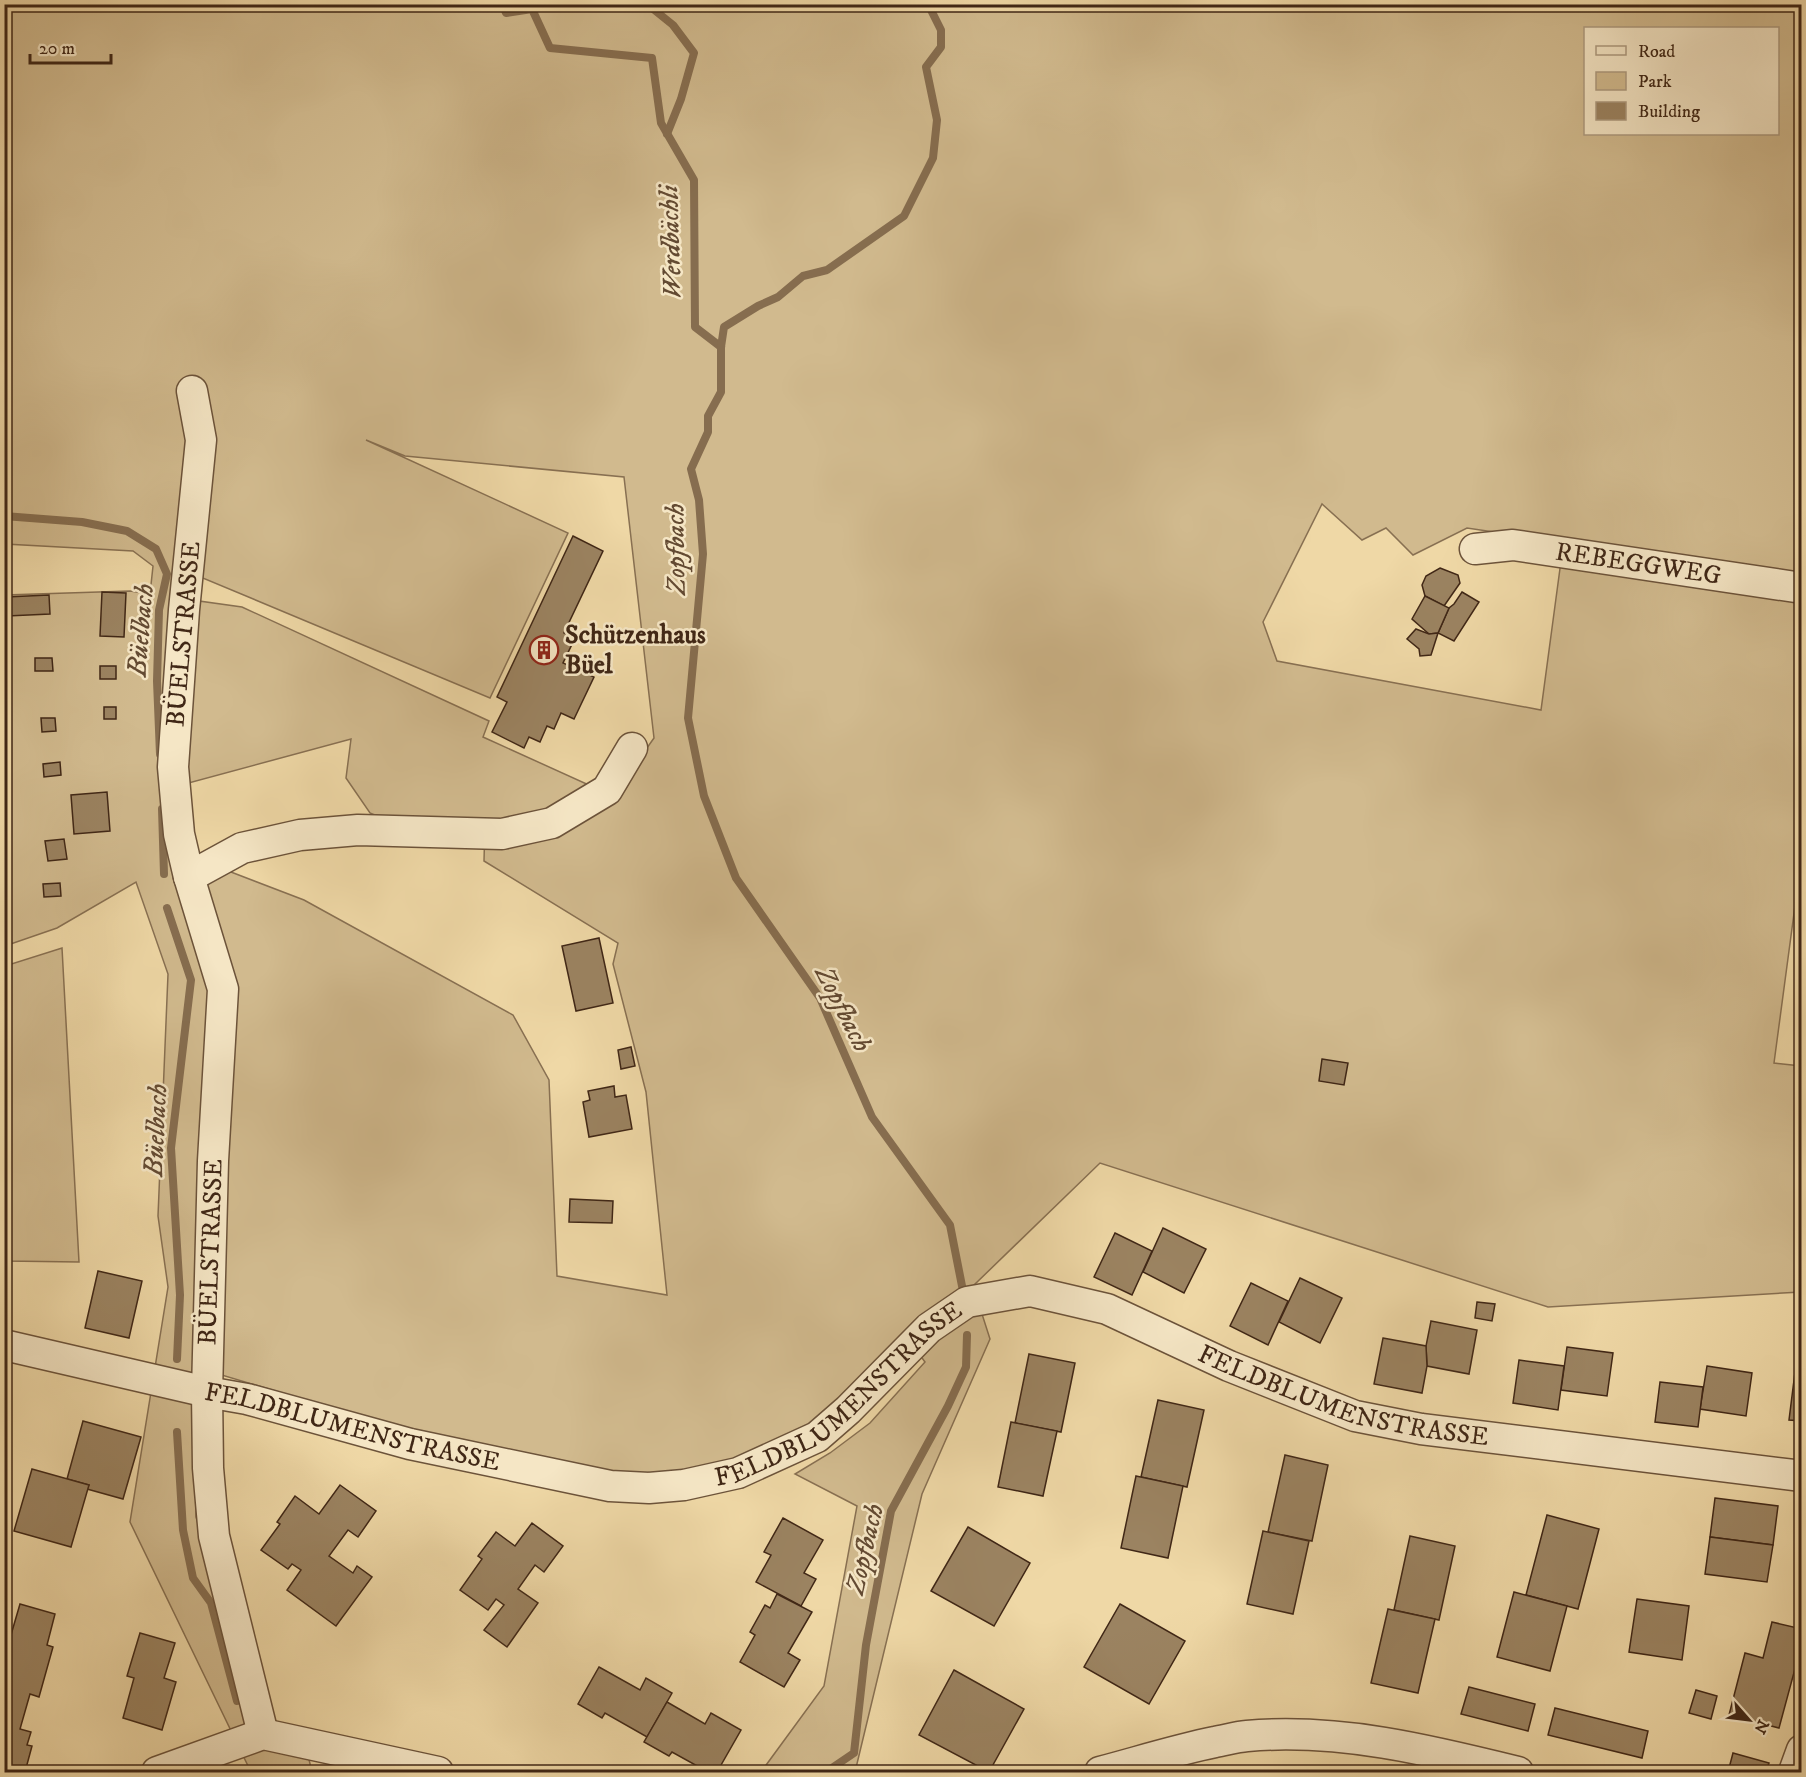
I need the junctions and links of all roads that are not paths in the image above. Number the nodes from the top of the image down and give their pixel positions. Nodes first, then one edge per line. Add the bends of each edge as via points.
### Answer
1 (192, 391) dead end
2 (1475, 549) dead end
3 (1802, 588) edge
4 (632, 748) dead end
5 (189, 877) junction
6 (4, 1345) edge
7 (207, 1392) junction
8 (1802, 1476) edge
9 (263, 1734) junction
10 (1802, 1750) edge
11 (157, 1773) edge
12 (438, 1773) edge
13 (1100, 1773) edge
14 (1518, 1773) edge
15 (1794, 1773) edge

1 - 5 street, BÜELSTRASSE via 201,440 173,767 179,834
2 - 3 street, REBEGGWEG via 1513,545
4 - 5 street via 607,790 552,823 502,834 358,830 300,835 242,848
5 - 7 street, BÜELSTRASSE via 223,989 213,1161
6 - 7 street, FELDBLUMENSTRASSE
7 - 8 street, FELDBLUMENSTRASSE via 247,1399 410,1444 610,1486 684,1485 738,1473 817,1437 929,1328 968,1302 1030,1291 1107,1309 1230,1366 1355,1416 1421,1430
7 - 9 street, BÜELSTRASSE via 214,1536
9 - 11 street
9 - 12 street
10 - 15 street
13 - 14 street via 1245,1736 1300,1735 1361,1738

